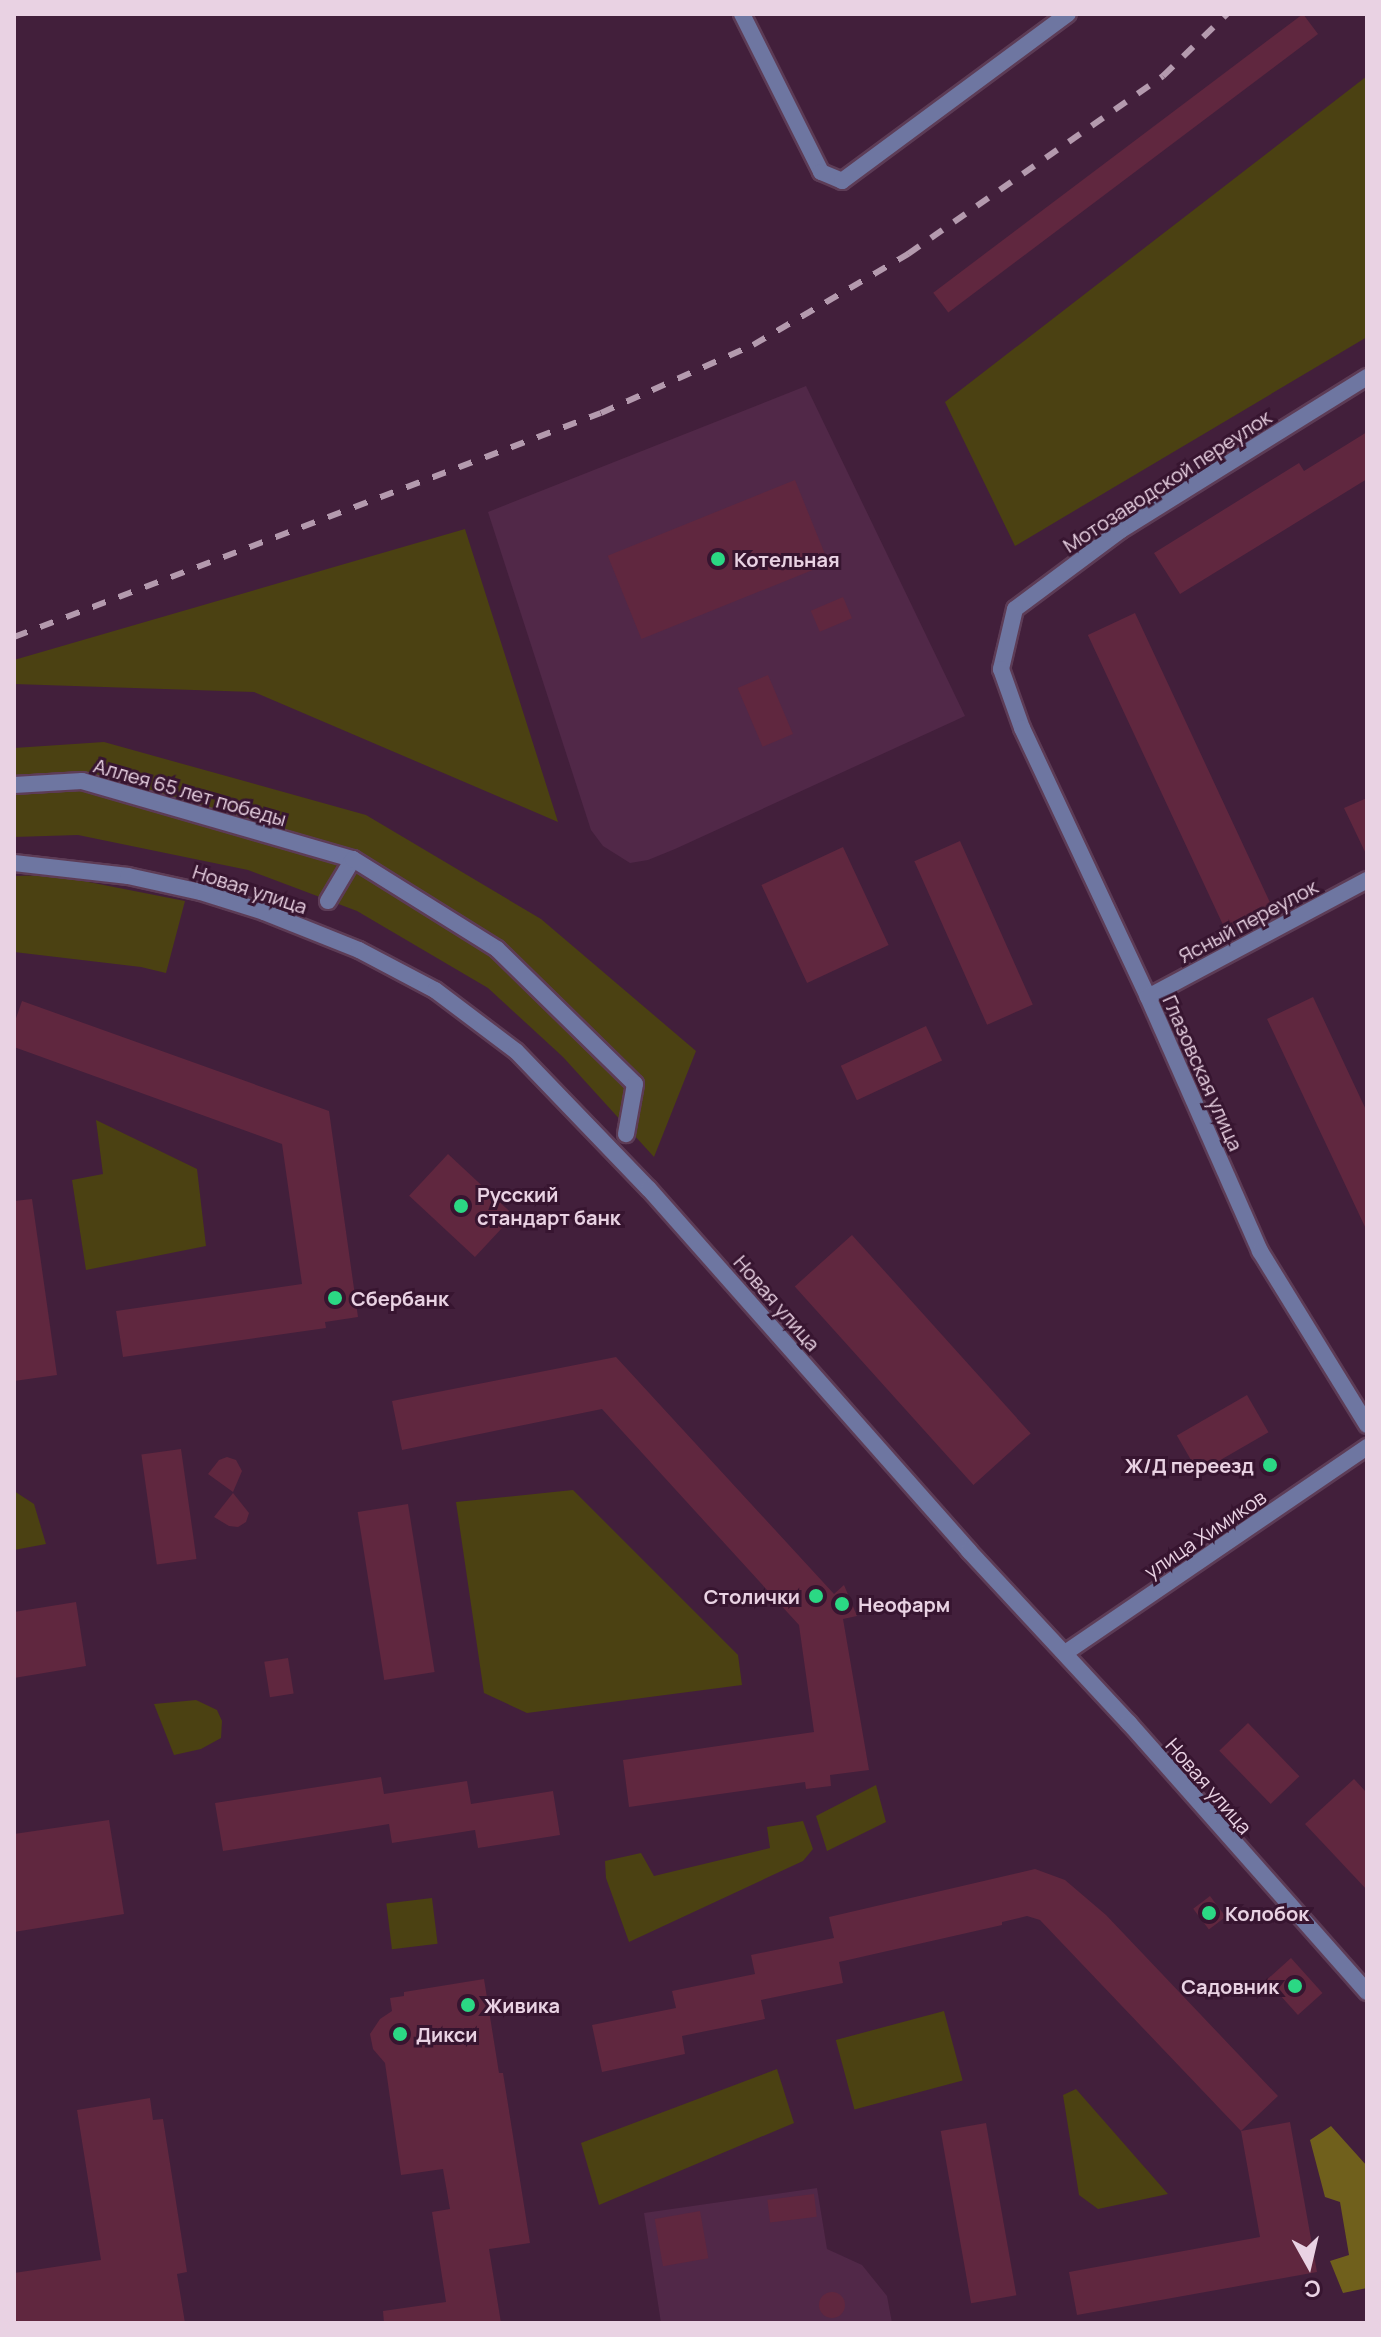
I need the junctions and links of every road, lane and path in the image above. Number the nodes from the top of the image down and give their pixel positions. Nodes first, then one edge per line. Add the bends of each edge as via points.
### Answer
1 (742, 14) edge
2 (1068, 14) edge
3 (1367, 377) edge
4 (1022, 728) joint
5 (14, 785) edge
6 (353, 859) junction
7 (14, 863) edge
8 (1367, 880) edge
9 (328, 901) dead end
10 (1148, 997) junction
11 (626, 1134) dead end
12 (1367, 1425) edge
13 (1367, 1447) edge
14 (1065, 1653) junction
15 (1367, 1992) edge

1 - 2 street via 821,172 842,181
3 - 4 street, Мотозаводской переулок via 1121,530 1015,609 1001,669
4 - 10 street, Глазовская улица
5 - 6 street, Аллея 65 лет победы via 82,781
6 - 9 street
6 - 11 street, Аллея 65 лет победы via 497,949 635,1084
7 - 14 street, Новая улица via 128,876 264,912 395,969 470,1016 526,1061 649,1189
8 - 10 street, Ясный переулок
10 - 12 street, Глазовская улица via 1260,1251
13 - 14 street, улица Химиков
14 - 15 street, Новая улица

